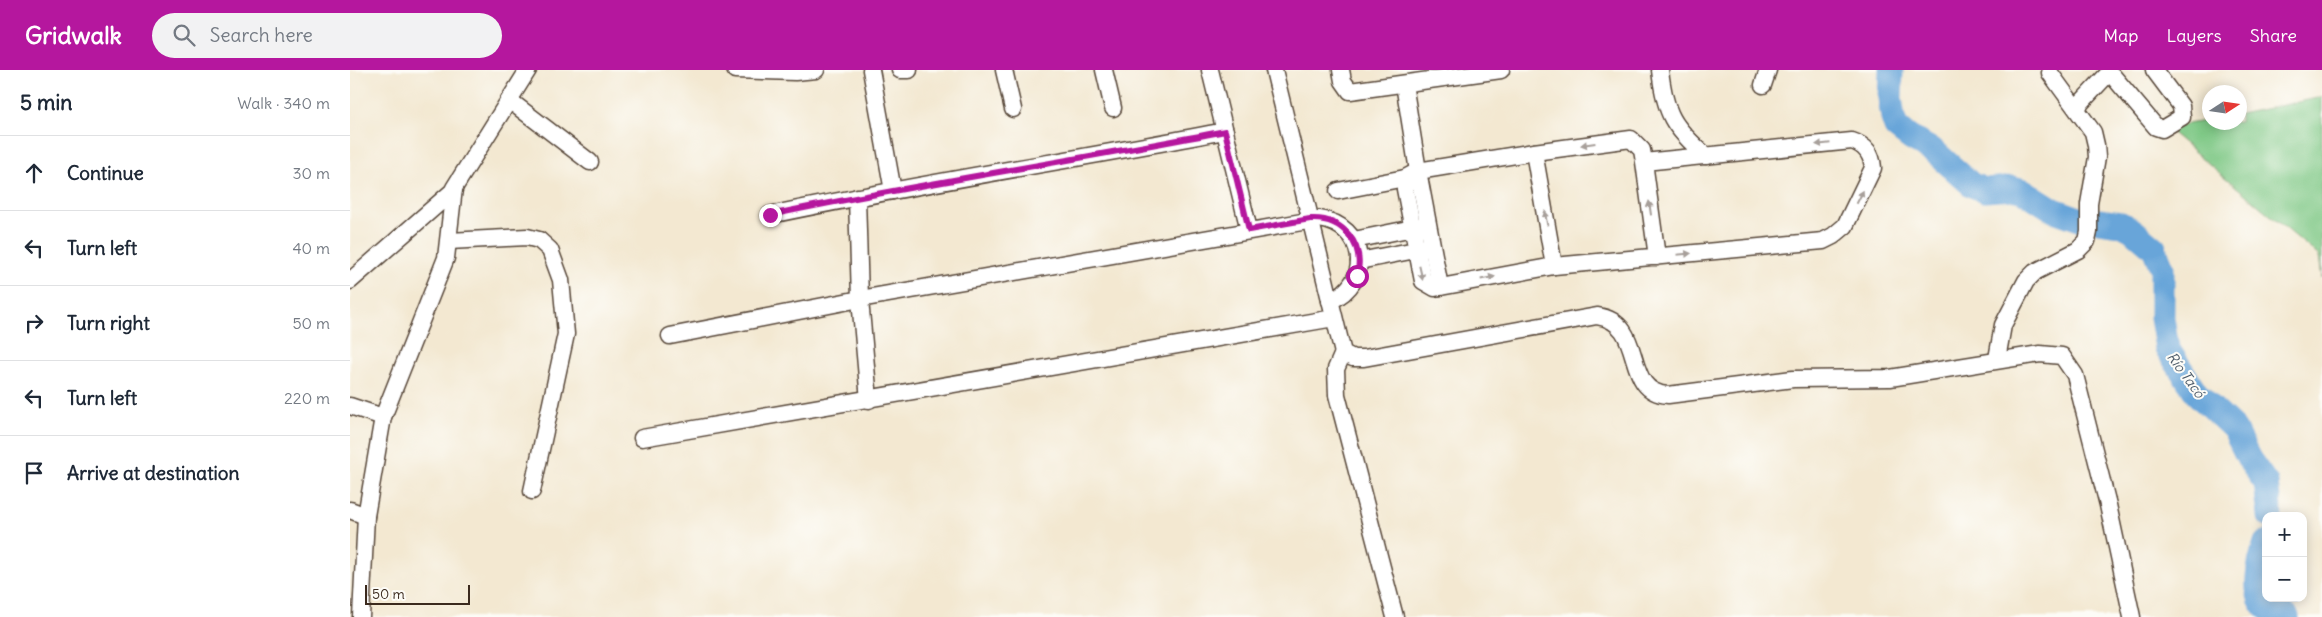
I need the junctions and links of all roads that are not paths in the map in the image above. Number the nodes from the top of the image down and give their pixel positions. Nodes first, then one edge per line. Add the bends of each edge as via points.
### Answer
1 (528, 70) edge
2 (735, 70) edge
3 (816, 70) edge
4 (871, 70) edge
5 (900, 70) edge
6 (909, 70) edge
7 (1004, 70) edge
8 (1104, 70) edge
9 (1210, 70) edge
10 (1274, 70) edge
11 (1341, 70) edge
12 (1501, 70) edge
13 (1660, 70) edge
14 (2154, 70) edge
15 (795, 71) edge
16 (2050, 74) dead end
17 (1438, 75) edge
18 (1399, 85) junction
19 (509, 100) junction
20 (1113, 108) dead end
21 (2077, 108) junction
22 (1013, 109) dead end
23 (1225, 131) junction
24 (1534, 152) junction
25 (1706, 156) junction
26 (590, 162) dead end
27 (1644, 162) junction
28 (1411, 175) junction
29 (454, 190) junction
30 (893, 191) junction
31 (1338, 191) dead end
32 (857, 197) junction
33 (770, 215) dead end
34 (1310, 219) junction
35 (1420, 227) junction
36 (1249, 230) junction
37 (1354, 240) junction
38 (449, 241) junction
39 (1424, 248) junction
40 (1657, 256) junction
41 (1359, 261) junction
42 (1554, 266) junction
43 (350, 281) edge
44 (860, 298) junction
45 (1330, 301) junction
46 (1334, 318) junction
47 (670, 336) dead end
48 (1343, 353) junction
49 (1997, 359) junction
50 (869, 400) junction
51 (350, 406) edge
52 (384, 417) junction
53 (642, 438) dead end
54 (532, 491) dead end
55 (350, 510) edge
56 (366, 516) junction
57 (361, 617) edge
58 (1395, 617) edge
59 (2132, 617) edge

1 - 19 street
2 - 15 street
3 - 15 street
4 - 30 street
5 - 6 street
7 - 22 street
8 - 20 street
9 - 23 street
10 - 34 street
11 - 18 street via 1342,81 1350,91
12 - 17 street
13 - 25 street via 1670,117 1682,135
14 - 21 street via 2182,112 2182,117 2162,129 2156,127 2112,76 2106,76
16 - 21 street
17 - 18 street
18 - 28 street
19 - 26 street
19 - 29 street
21 - 49 street via 2093,132 2096,145 2086,241 2070,254 2034,272 2026,281 2003,325
23 - 30 street
23 - 36 street
27 -> 24 street via 1640,145 1627,139
24 - 28 street
42 -> 24 street
25 - 27 street
40 -> 25 street via 1828,239 1845,226 1873,168 1868,151 1852,141
40 -> 27 street
28 - 31 street
28 - 35 street
29 - 38 street
29 - 43 street
30 - 32 street
32 - 33 street
32 - 44 street
34 - 36 street
34 - 37 street via 1335,222
34 - 45 street
35 - 37 street
35 - 39 street
36 - 44 street
37 - 41 street
38 - 52 street via 437,284
38 - 54 street via 527,237 539,240 550,250 561,280 566,334
39 - 41 street
39 -> 42 street via 1423,280 1431,287
40 - 42 street
41 - 45 street via 1353,283
44 - 47 street
44 - 50 street
45 - 46 street
46 - 48 street
46 - 50 street
48 - 49 street via 1353,358 1364,358 1597,316 1612,319 1622,328 1642,380 1649,389 1661,395 1793,379 1890,378
48 - 58 street via 1336,369 1337,395
49 - 59 street via 2040,354 2062,356 2075,375
50 - 53 street
51 - 52 street
52 - 56 street
55 - 56 street
56 - 57 street

